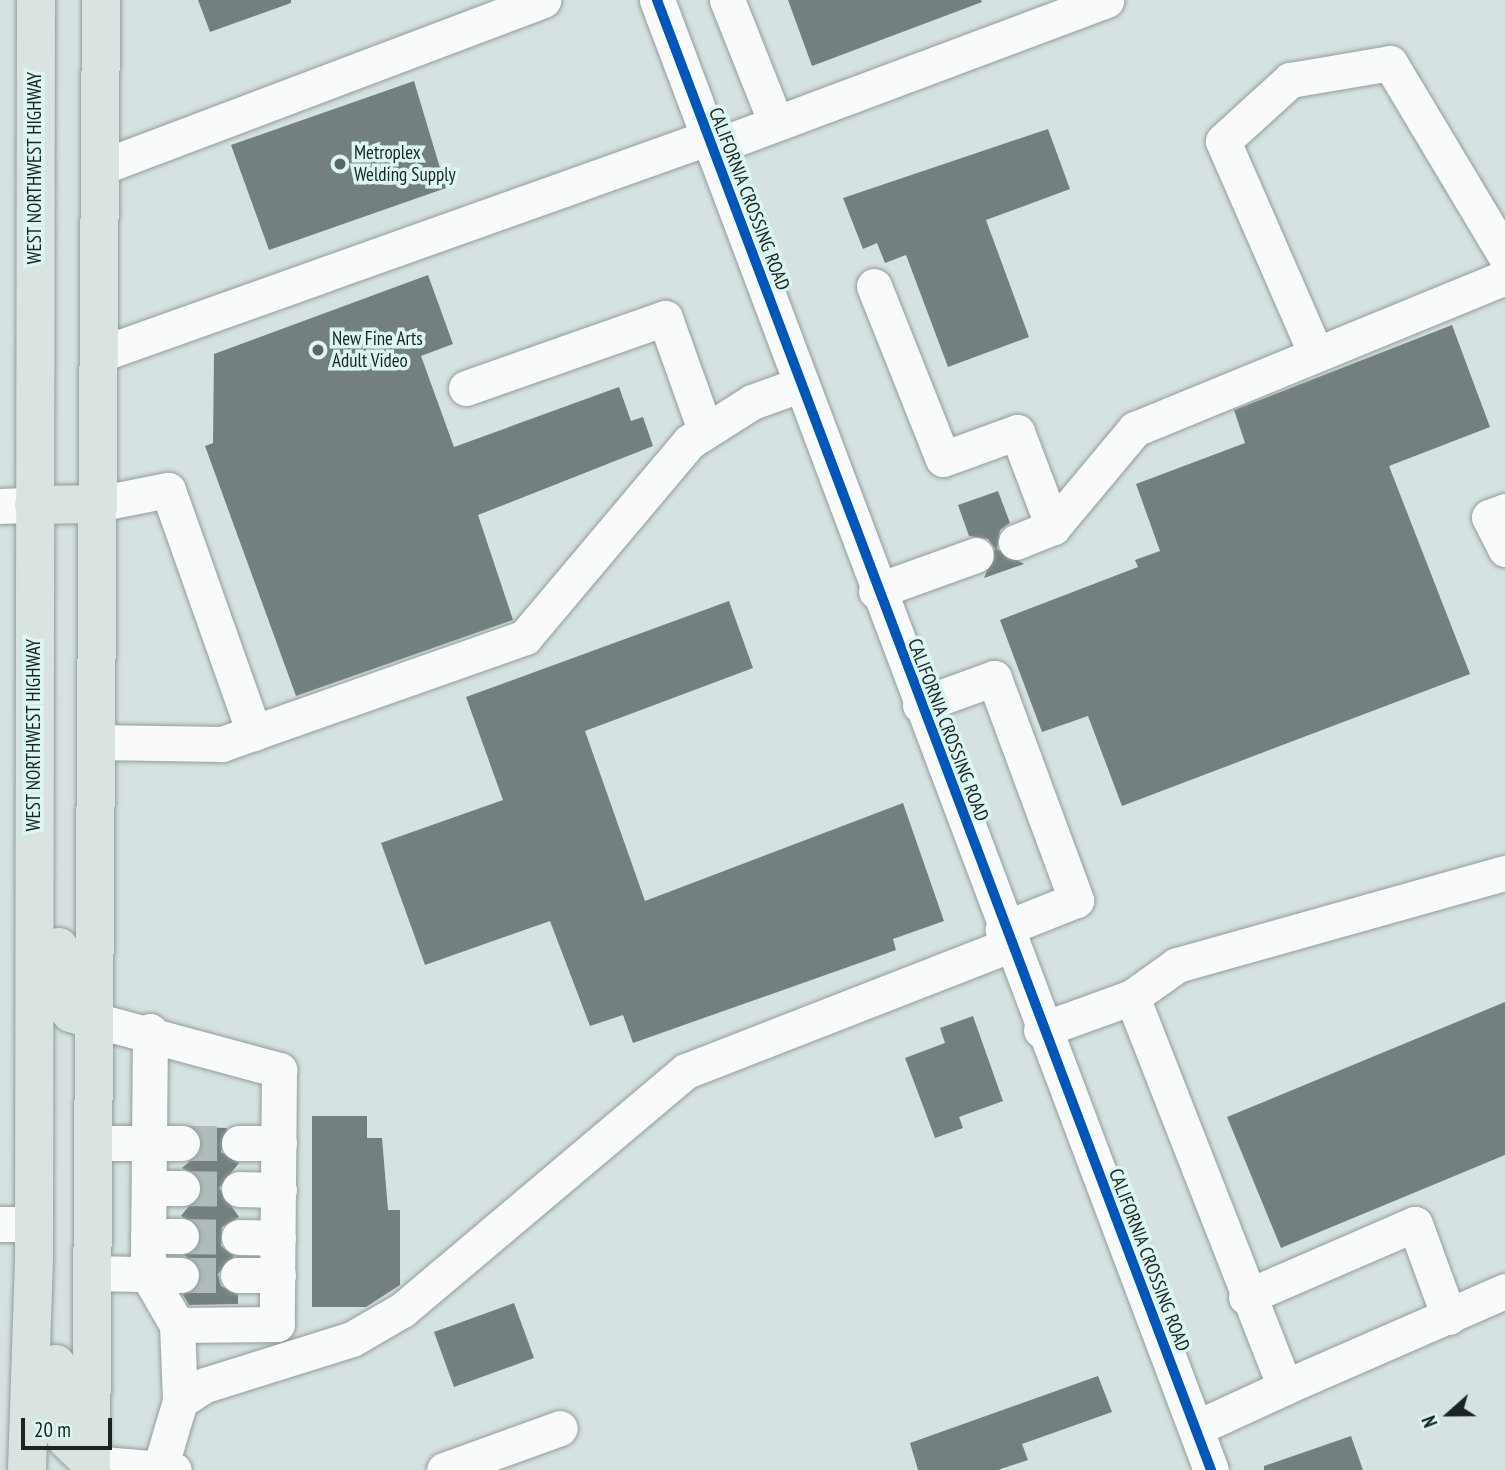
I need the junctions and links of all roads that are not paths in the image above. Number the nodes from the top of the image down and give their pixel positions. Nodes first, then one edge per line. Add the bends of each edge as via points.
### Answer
1 (36, 0) edge
2 (101, 0) edge
3 (543, 0) edge
4 (657, 0) edge
5 (727, 0) edge
6 (1106, 0) edge
7 (776, 123) junction
8 (709, 143) junction
9 (99, 168) junction
10 (1505, 255) edge
11 (1505, 277) edge
12 (874, 286) dead end
13 (1316, 354) junction
14 (98, 355) junction
15 (800, 385) junction
16 (466, 387) dead end
17 (705, 430) junction
18 (97, 505) junction
19 (17, 506) edge
20 (1505, 511) edge
21 (1054, 527) junction
22 (1016, 542) dead end
23 (1505, 549) edge
24 (976, 555) dead end
25 (876, 591) junction
26 (920, 705) junction
27 (254, 733) junction
28 (96, 742) junction
29 (1505, 873) edge
30 (34, 888) junction
31 (1006, 937) junction
32 (1132, 997) junction
33 (94, 1020) junction
34 (1041, 1030) junction
35 (150, 1031) junction
36 (95, 1143) junction
37 (166, 1143) junction
38 (239, 1143) tunnel mouth
39 (279, 1143) junction
40 (239, 1189) tunnel mouth
41 (279, 1190) junction
42 (23, 1235) edge
43 (239, 1237) tunnel mouth
44 (278, 1238) junction
45 (93, 1273) junction
46 (164, 1275) junction
47 (238, 1275) tunnel mouth
48 (278, 1275) junction
49 (1505, 1291) edge
50 (1246, 1297) junction
51 (1449, 1317) junction
52 (177, 1325) junction
53 (1284, 1387) junction
54 (180, 1401) junction
55 (560, 1428) dead end
56 (1196, 1428) junction
57 (91, 1466) edge
58 (168, 1467) edge
59 (27, 1470) edge
60 (444, 1470) edge
61 (1212, 1470) edge

1 - 19 main road, WEST NORTHWEST HIGHWAY
2 - 9 main road
3 - 9 street
4 - 8 street, CALIFORNIA CROSSING ROAD
5 - 7 street
6 - 7 street
7 - 8 street
8 - 14 street
8 - 15 street, CALIFORNIA CROSSING ROAD
9 - 14 main road
10 - 13 street via 1390,63 1290,80 1223,141
11 - 13 street
12 - 21 street via 943,459 1017,432
13 - 21 street via 1135,429
14 - 18 main road
15 - 17 street via 752,402
15 - 25 street, CALIFORNIA CROSSING ROAD
16 - 17 street via 665,318
17 - 27 street via 525,637
18 - 19 main road
18 - 27 street via 168,490
18 - 28 main road
19 - 30 main road, WEST NORTHWEST HIGHWAY
20 - 23 street via 1489,517
21 - 22 street
24 - 25 street
25 - 26 street, CALIFORNIA CROSSING ROAD
26 - 31 street, CALIFORNIA CROSSING ROAD
26 - 31 street via 994,678 999,691 1076,900
27 - 28 street via 222,744
28 - 33 main road
29 - 32 street via 1177,965
30 - 33 main road via 61,920 57,991 71,1013
30 - 42 main road, WEST NORTHWEST HIGHWAY
31 - 34 street, CALIFORNIA CROSSING ROAD
31 - 54 street via 686,1071 402,1310 352,1339 205,1384
32 - 34 street
32 - 50 street
33 - 35 street
33 - 36 main road
34 - 56 street, CALIFORNIA CROSSING ROAD
35 - 37 street
35 - 39 street via 279,1070
36 - 37 street
36 - 45 main road
37 - 46 street
38 - 39 street
39 - 41 street
40 - 41 street
41 - 44 street
42 - 57 main road via 58,1299 55,1416 67,1440
42 - 59 main road, WEST NORTHWEST HIGHWAY
43 - 44 street
44 - 48 street
45 - 46 street
45 - 57 main road
46 - 52 street
47 - 48 street
48 - 52 street via 277,1324
49 - 51 street
50 - 51 street via 1415,1224
50 - 53 street
51 - 53 street
52 - 54 street
53 - 56 street
54 - 58 street
55 - 60 street
56 - 61 street, CALIFORNIA CROSSING ROAD
57 - 58 street

